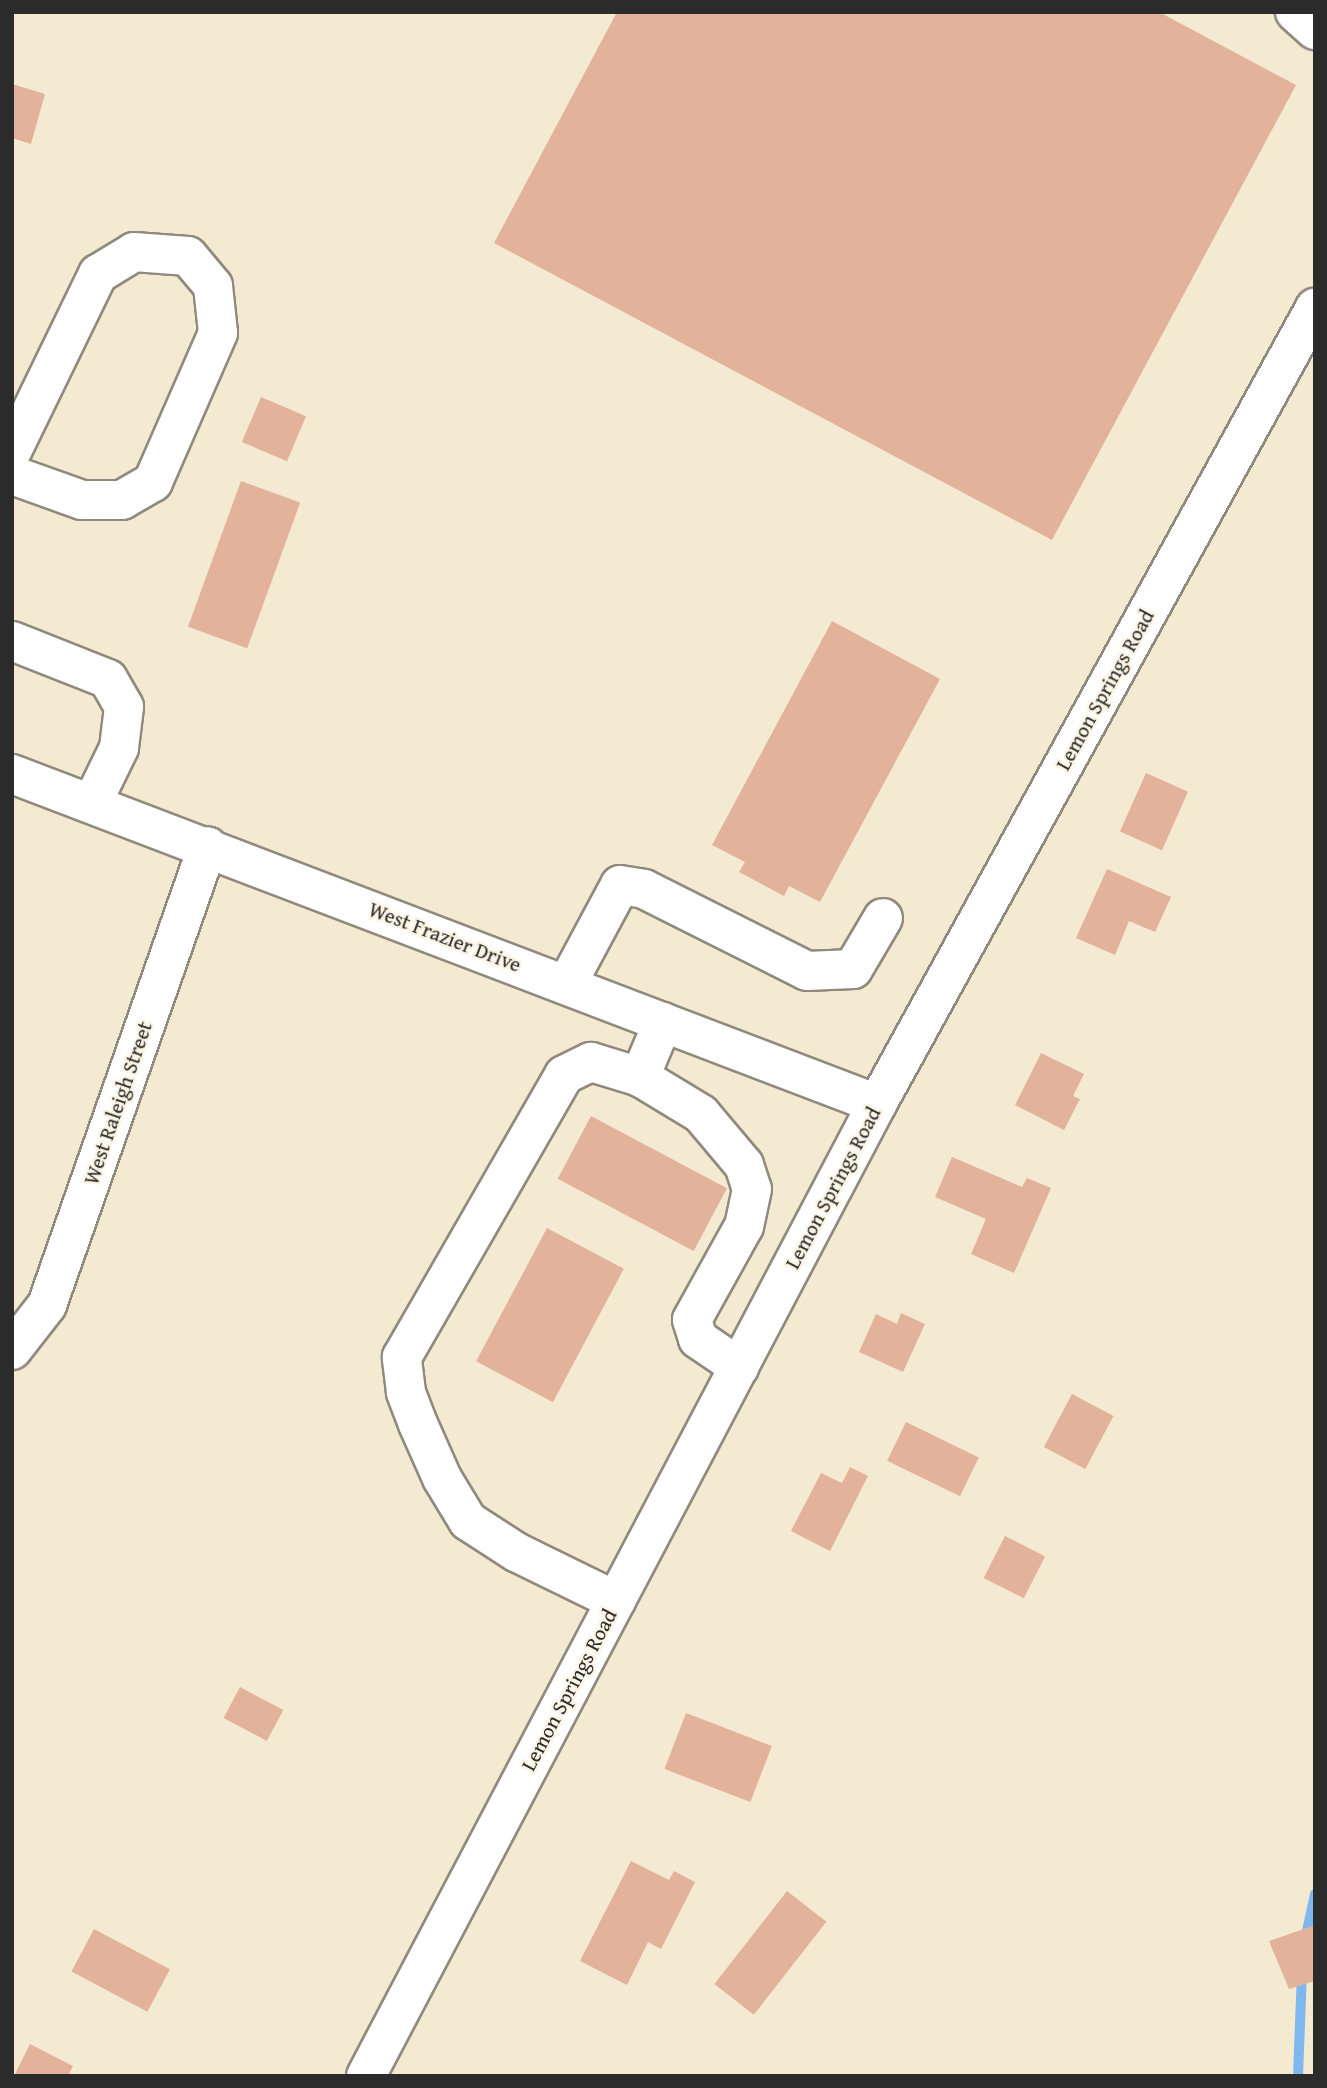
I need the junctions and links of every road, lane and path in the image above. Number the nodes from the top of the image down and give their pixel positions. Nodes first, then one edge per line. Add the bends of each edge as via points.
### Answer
1 (1295, 12) edge
2 (1315, 30) edge
3 (1315, 307) edge
4 (12, 451) edge
5 (12, 475) edge
6 (12, 641) edge
7 (12, 774) edge
8 (92, 803) junction
9 (208, 846) junction
10 (883, 918) dead end
11 (567, 984) junction
12 (663, 1022) junction
13 (640, 1077) junction
14 (877, 1104) junction
15 (12, 1350) edge
16 (739, 1367) junction
17 (616, 1601) junction
18 (366, 2076) edge

1 - 2 street
3 - 14 street, Lemon Springs Road
4 - 5 street via 98,274 134,252 188,256 213,286 218,333 153,482 122,500 82,500
6 - 8 street via 108,679 124,708 119,748
7 - 8 street, West Frazier Drive
8 - 9 street, West Frazier Drive
9 - 11 street, West Frazier Drive
9 - 15 street, West Raleigh Street via 47,1305
10 - 11 street via 853,970 807,971 644,890 620,885
11 - 12 street, West Frazier Drive
12 - 13 street
12 - 14 street, West Frazier Drive
13 - 16 street via 701,1114 744,1165 752,1189 744,1226 692,1320 698,1339
13 - 17 street via 591,1062 564,1075 402,1357 406,1392 418,1424 468,1521 516,1552
14 - 16 street, Lemon Springs Road
16 - 17 street, Lemon Springs Road
17 - 18 street, Lemon Springs Road

